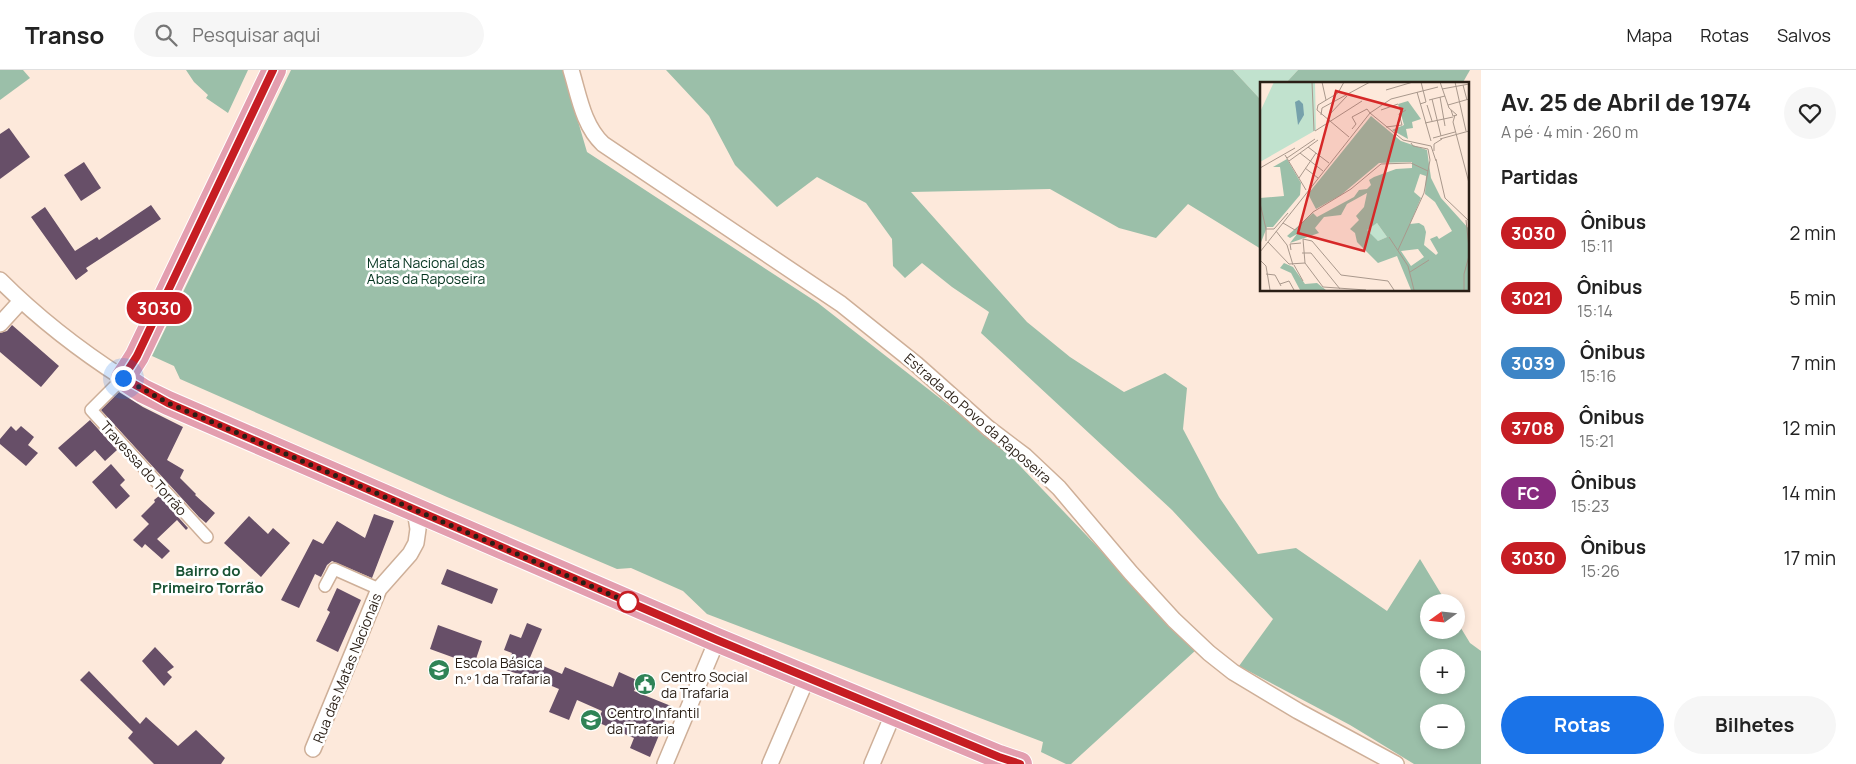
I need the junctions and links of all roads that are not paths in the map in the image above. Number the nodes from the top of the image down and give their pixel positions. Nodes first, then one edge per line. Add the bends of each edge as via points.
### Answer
1 (274, 70) edge
2 (571, 70) edge
3 (0, 280) edge
4 (21, 301) junction
5 (0, 324) edge
6 (123, 378) junction
7 (415, 510) junction
8 (208, 537) dead end
9 (325, 586) dead end
10 (379, 589) junction
11 (717, 640) junction
12 (807, 678) junction
13 (894, 712) junction
14 (313, 749) dead end
15 (1009, 762) edge
16 (666, 764) edge
17 (770, 764) edge
18 (872, 764) edge
19 (1396, 764) edge

1 - 6 main road via 137,356
2 - 19 street, Estrada do Povo da Raposeira via 586,120 603,144 841,304 916,364 1059,488 1162,606 1233,672
3 - 4 street
4 - 5 street
4 - 6 street
6 - 7 main road via 168,403
6 - 8 street, Travessa do Torrão via 91,410
7 - 10 street, Rua das Matas Nacionais via 416,543
7 - 11 main road
9 - 10 street via 334,569
10 - 14 street, Rua das Matas Nacionais
11 - 12 main road
11 - 16 street
12 - 13 main road
12 - 17 street
13 - 15 main road
13 - 18 street

